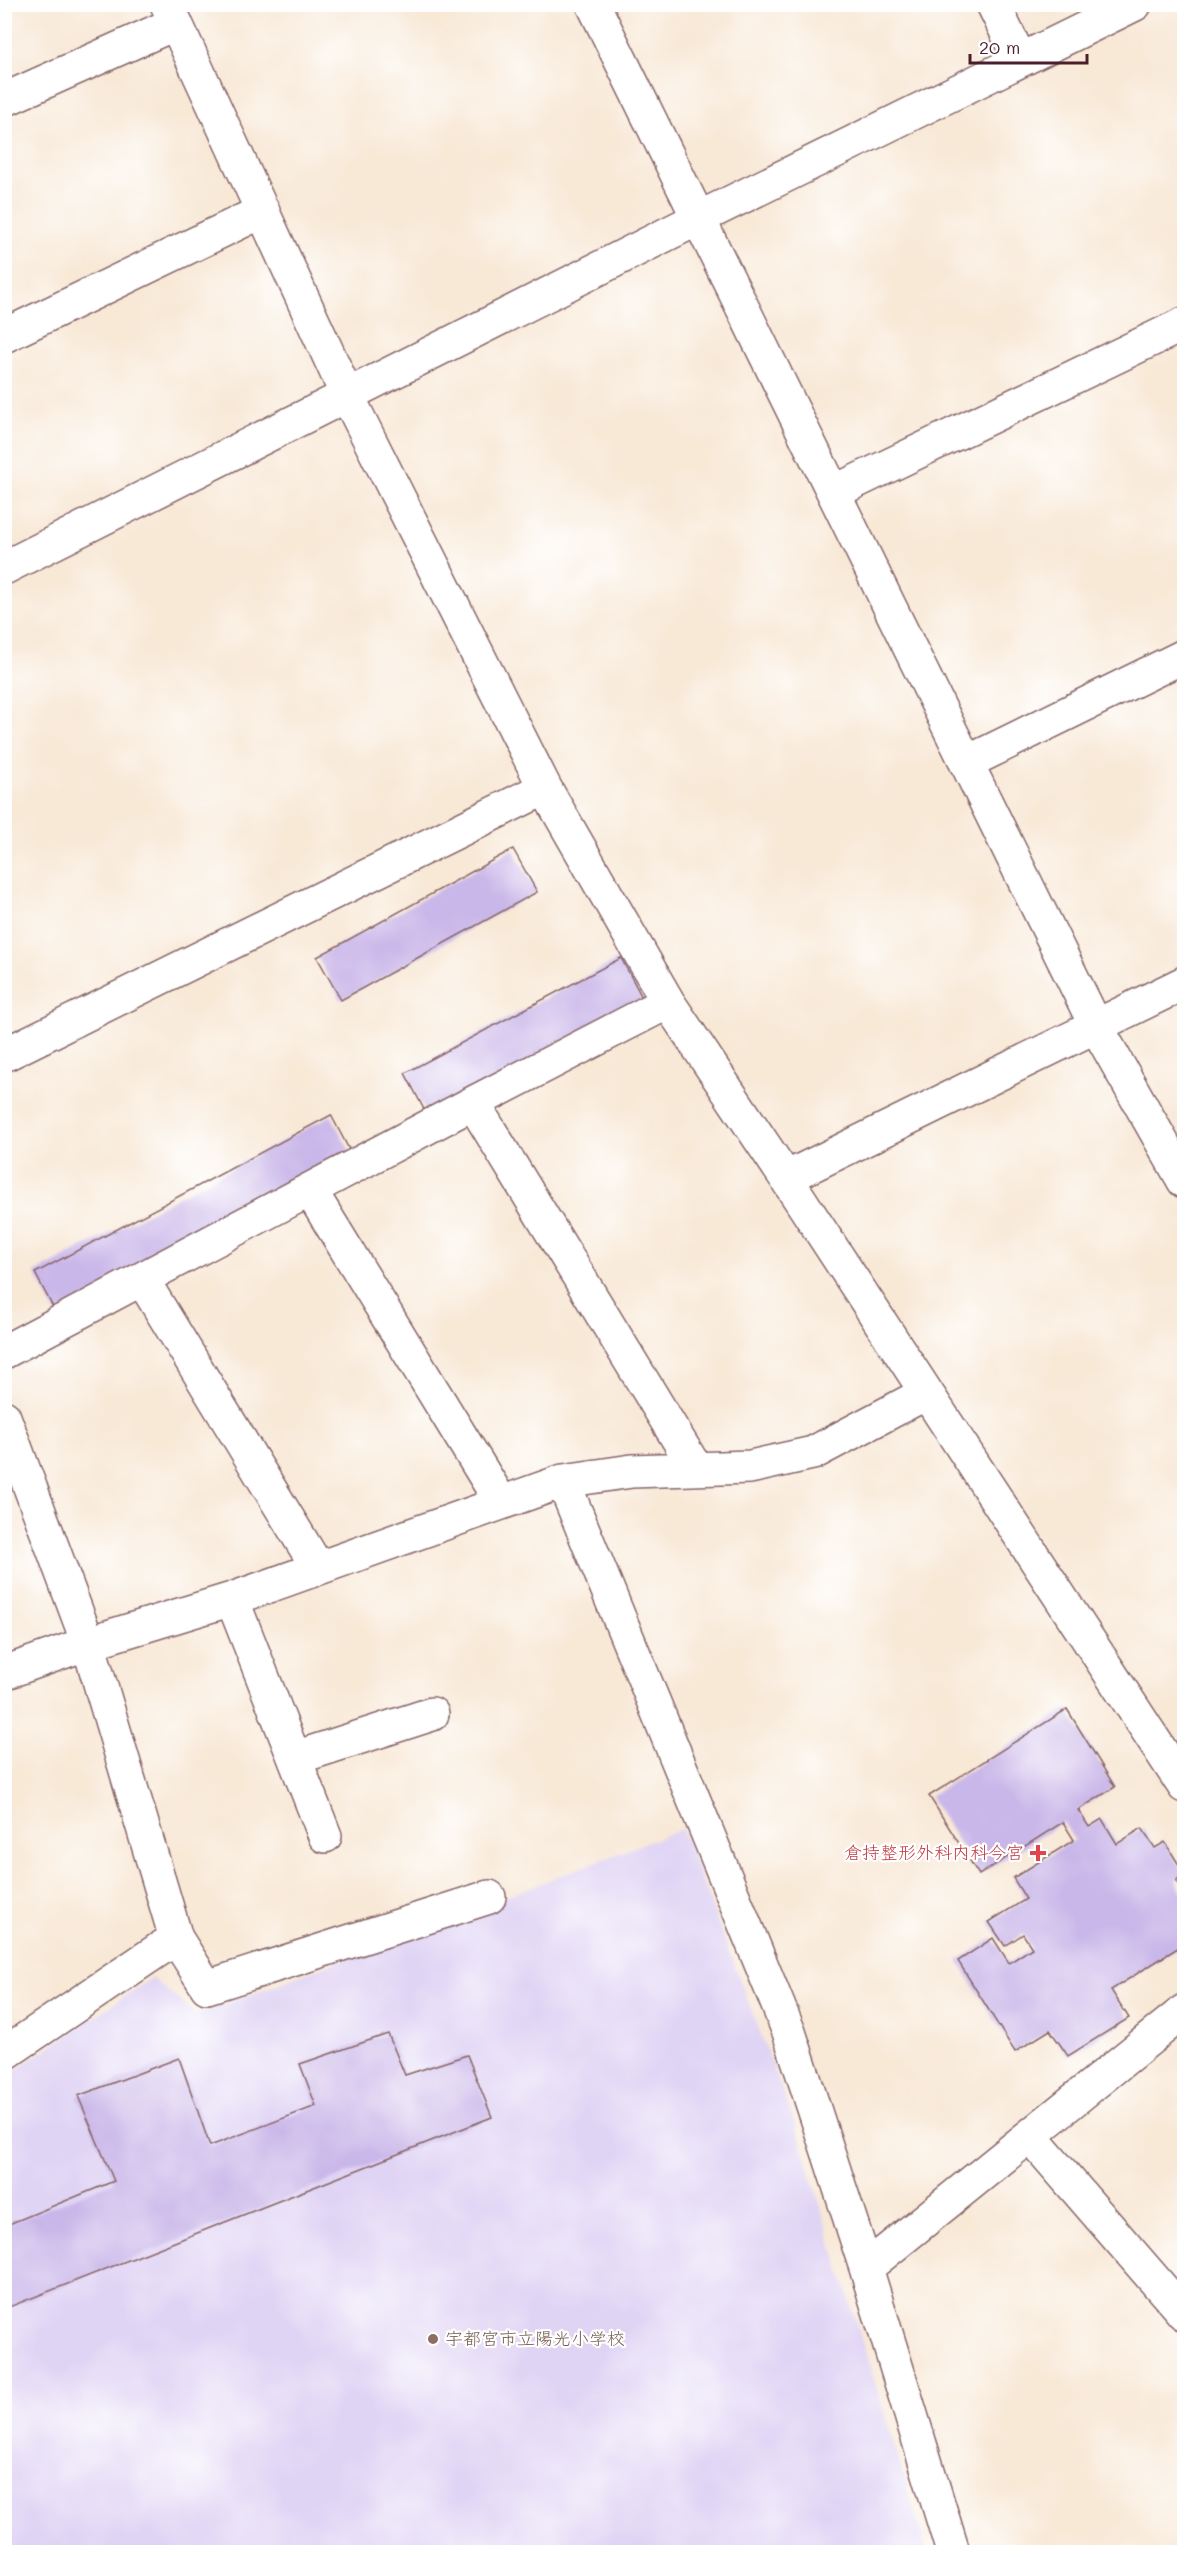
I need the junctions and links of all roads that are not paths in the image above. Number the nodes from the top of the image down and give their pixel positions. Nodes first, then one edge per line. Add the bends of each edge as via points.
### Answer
1 (593, 4) edge
2 (993, 4) edge
3 (1135, 4) edge
4 (171, 14) edge
5 (1020, 59) junction
6 (4, 100) edge
7 (263, 211) junction
8 (697, 219) junction
9 (1185, 324) edge
10 (4, 336) edge
11 (347, 394) junction
12 (834, 492) junction
13 (4, 568) edge
14 (1185, 656) edge
15 (966, 763) junction
16 (545, 788) junction
17 (1185, 983) edge
18 (668, 1002) junction
19 (1096, 1026) junction
20 (4, 1055) edge
21 (473, 1103) junction
22 (786, 1178) junction
23 (1185, 1181) edge
24 (310, 1190) junction
25 (142, 1279) junction
26 (4, 1352) edge
27 (927, 1393) junction
28 (4, 1417) edge
29 (695, 1467) junction
30 (14, 1470) edge
31 (563, 1481) junction
32 (501, 1502) junction
33 (318, 1568) junction
34 (232, 1599) junction
35 (88, 1643) junction
36 (4, 1673) edge
37 (432, 1714) dead end
38 (295, 1758) junction
39 (1185, 1786) edge
40 (325, 1836) dead end
41 (489, 1897) dead end
42 (176, 1938) junction
43 (1185, 2011) edge
44 (4, 2054) edge
45 (1030, 2136) junction
46 (867, 2268) junction
47 (1185, 2314) edge
48 (953, 2553) edge

1 - 8 street
2 - 5 street
3 - 5 street
4 - 6 street
4 - 7 street
5 - 8 street
7 - 10 street
7 - 11 street
8 - 11 street
8 - 12 street
9 - 12 street
11 - 13 street
11 - 16 street
12 - 15 street
14 - 15 street
15 - 19 street
16 - 18 street
16 - 20 street
17 - 19 street
18 - 21 street
18 - 22 street
19 - 22 street
19 - 23 street
21 - 24 street
21 - 29 street
22 - 27 street
24 - 25 street
24 - 32 street
25 - 26 street
25 - 33 street
27 - 29 street via 813,1453 750,1467
27 - 39 street
28 - 30 street
29 - 31 street
30 - 35 street
31 - 32 street
31 - 46 street via 789,2032
32 - 33 street
33 - 34 street
34 - 35 street
34 - 38 street
35 - 36 street
35 - 42 street
37 - 38 street
38 - 40 street
41 - 42 street via 207,1987
42 - 44 street
43 - 45 street
45 - 46 street
45 - 47 street
46 - 48 street

